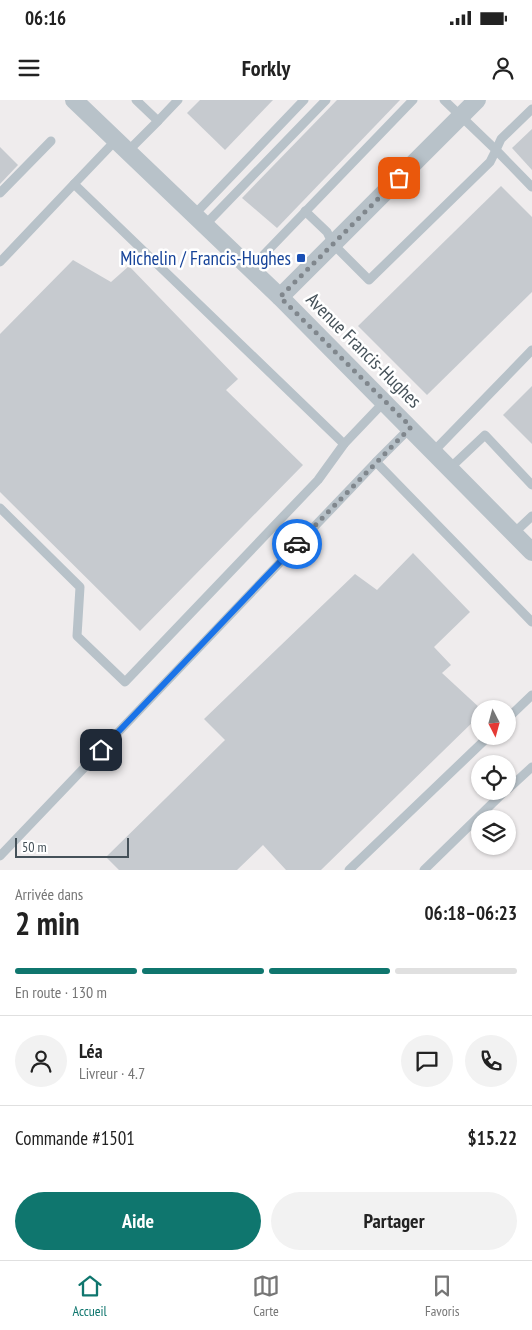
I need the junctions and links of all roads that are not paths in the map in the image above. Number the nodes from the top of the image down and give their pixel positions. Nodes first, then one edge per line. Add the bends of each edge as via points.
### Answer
1 (136, 100) edge
2 (178, 100) edge
3 (304, 100) edge
4 (326, 100) edge
5 (413, 100) edge
6 (444, 100) edge
7 (477, 100) edge
8 (78, 101) edge
9 (532, 109) edge
10 (461, 116) junction
11 (158, 121) junction
12 (51, 141) dead end
13 (122, 146) junction
14 (496, 150) junction
15 (74, 184) junction
16 (532, 187) edge
17 (0, 193) edge
18 (306, 211) junction
19 (200, 220) junction
20 (333, 244) junction
21 (0, 262) edge
22 (250, 269) junction
23 (280, 297) junction
24 (532, 350) edge
25 (386, 401) junction
26 (411, 427) junction
27 (344, 444) junction
28 (434, 451) junction
29 (376, 462) junction
30 (450, 468) junction
31 (532, 485) edge
32 (0, 508) edge
33 (532, 516) edge
34 (514, 533) junction
35 (532, 552) edge
36 (532, 622) edge
37 (532, 695) edge
38 (516, 710) edge
39 (480, 745) edge
40 (532, 767) edge
41 (516, 781) edge
42 (496, 800) edge
43 (0, 856) edge
44 (349, 870) edge
45 (424, 870) edge

1 - 11 lane
2 - 11 lane
3 - 19 lane
4 - 19 lane
5 - 18 lane
6 - 10 lane
7 - 10 street
8 - 13 street, Avenue Francis-Hughes
9 - 14 lane via 501,139
10 - 14 lane
10 - 20 street
11 - 13 lane
12 - 17 lane
13 - 15 lane
13 - 19 street, Avenue Francis-Hughes
14 - 16 lane
14 - 20 lane via 490,162 369,280
15 - 21 lane
15 - 27 lane
18 - 20 lane via 327,232
18 - 22 lane
19 - 22 street, Avenue Francis-Hughes
20 - 23 street
22 - 23 street, Avenue Francis-Hughes
23 - 25 street, Avenue Francis-Hughes
24 - 28 lane
25 - 26 street, Avenue Francis-Hughes
25 - 27 lane
26 - 28 street, Avenue Francis-Hughes
26 - 29 lane
27 - 32 lane via 318,480 125,682 77,636 80,587
28 - 30 street, Avenue Francis-Hughes
29 - 36 lane
29 - 43 lane
30 - 31 lane via 485,435
30 - 34 street, Avenue Francis-Hughes
33 - 34 lane
34 - 35 street, Avenue Francis-Hughes
37 - 38 lane
39 - 44 lane
40 - 41 lane
42 - 45 lane

